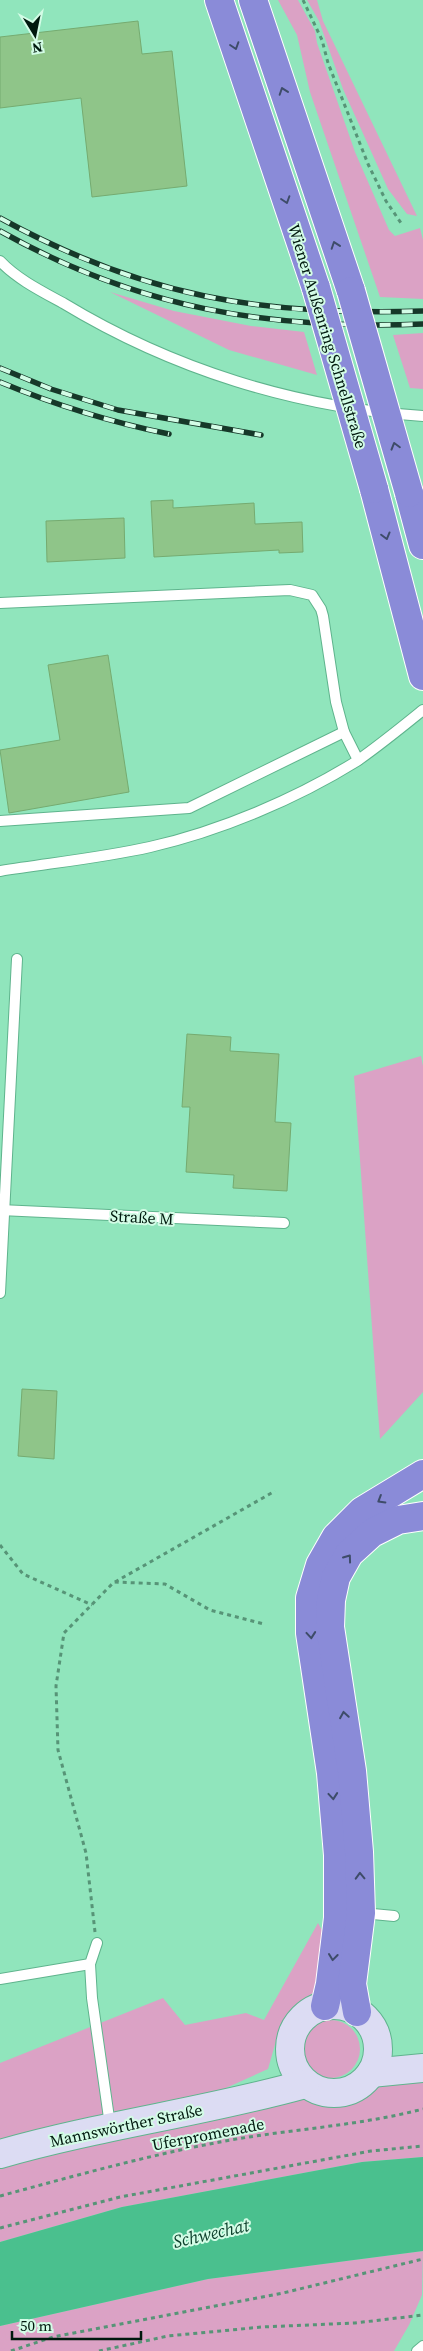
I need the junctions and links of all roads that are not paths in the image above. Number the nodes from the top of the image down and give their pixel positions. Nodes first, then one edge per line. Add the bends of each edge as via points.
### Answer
1 (220, 0) edge
2 (253, 0) edge
3 (0, 261) edge
4 (423, 416) edge
5 (423, 545) edge
6 (0, 603) edge
7 (423, 676) edge
8 (423, 710) edge
9 (344, 732) junction
10 (358, 760) junction
11 (0, 820) edge
12 (0, 870) edge
13 (18, 960) dead end
14 (2, 1210) edge
15 (284, 1223) dead end
16 (0, 1293) edge
17 (423, 1474) edge
18 (423, 1516) edge
19 (361, 1913) junction
20 (394, 1916) dead end
21 (97, 1943) road end
22 (90, 1964) junction
23 (0, 1979) edge
24 (325, 2006) junction
25 (357, 2012) junction
26 (378, 2043) junction
27 (290, 2057) junction
28 (422, 2068) edge
29 (371, 2073) junction
30 (306, 2084) junction
31 (252, 2098) junction
32 (110, 2126) junction
33 (0, 2154) edge
34 (423, 2346) edge
35 (417, 2351) edge

1 -> 7 highway, Wiener Außenring Schnellstraße, bridge via 316,288
5 -> 2 highway, Wiener Außenring Schnellstraße, bridge via 351,291
3 - 4 lane via 9,271 87,318 191,366 303,401
6 - 9 lane via 290,590 312,595 321,609
8 - 10 lane
9 - 10 lane
9 - 11 lane via 189,808
10 - 12 lane via 274,804 187,838 150,847
13 - 14 lane
14 - 15 lane, Straße M
14 - 16 lane
17 -> 24 highway via 362,1511 336,1537 320,1565 310,1598 310,1633 331,1773 338,1855 338,1918
19 -> 18 highway via 352,1771 330,1627 331,1600 336,1577 349,1554 372,1533 398,1520
19 - 20 lane
19 - 25 highway via 352,1984
21 - 22 lane
22 - 23 lane
22 - 32 lane
24 - 25 main road via 342,2006
24 - 27 main road via 309,2012 297,2024 290,2040
25 - 26 main road via 371,2025
26 - 28 main road
26 - 29 main road
27 - 30 main road via 295,2072
27 - 31 main road
28 - 29 main road
29 - 30 main road via 358,2086 341,2093 322,2092
30 - 31 main road, Mannswörther Straße
31 - 32 main road, Mannswörther Straße
32 - 33 main road, Mannswörther Straße
34 - 35 lane

